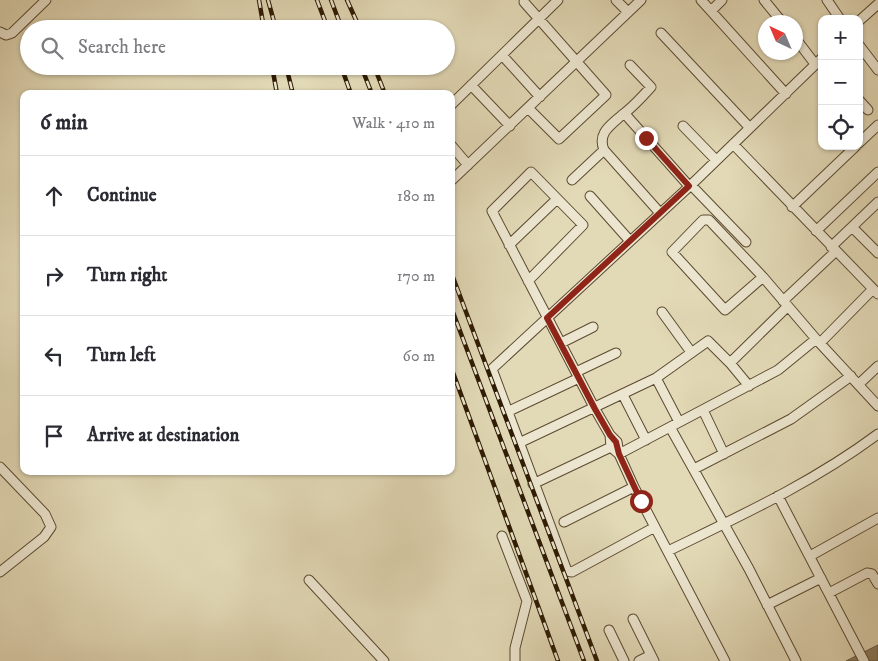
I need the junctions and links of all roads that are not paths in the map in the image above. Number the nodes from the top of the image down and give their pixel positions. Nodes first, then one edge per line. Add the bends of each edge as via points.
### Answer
1 (46, 0) edge
2 (558, 0) edge
3 (616, 0) edge
4 (641, 0) edge
5 (701, 0) edge
6 (722, 0) edge
7 (764, 0) edge
8 (826, 0) edge
9 (524, 2) dead end
10 (878, 4) edge
11 (711, 11) junction
12 (628, 12) junction
13 (776, 15) edge
14 (837, 15) edge
15 (863, 17) edge
16 (539, 18) junction
17 (25, 20) edge
18 (20, 25) edge
19 (0, 32) edge
20 (660, 33) dead end
21 (803, 45) edge
22 (863, 50) edge
23 (502, 55) junction
24 (818, 58) edge
25 (577, 61) junction
26 (818, 62) edge
27 (630, 65) dead end
28 (878, 70) edge
29 (471, 85) junction
30 (786, 94) junction
31 (540, 97) junction
32 (455, 101) edge
33 (863, 104) edge
34 (528, 108) junction
35 (868, 110) dead end
36 (625, 114) junction
37 (878, 125) edge
38 (510, 126) junction
39 (683, 126) dead end
40 (750, 128) junction
41 (863, 139) edge
42 (733, 144) junction
43 (455, 150) edge
44 (604, 150) junction
45 (852, 150) edge
46 (716, 160) junction
47 (468, 165) junction
48 (878, 172) edge
49 (455, 177) edge
50 (572, 180) dead end
51 (690, 186) junction
52 (590, 196) dead end
53 (557, 198) junction
54 (878, 202) edge
55 (792, 207) junction
56 (660, 213) junction
57 (852, 227) junction
58 (816, 232) junction
59 (630, 241) junction
60 (746, 242) dead end
61 (509, 245) junction
62 (833, 250) junction
63 (878, 253) edge
64 (763, 276) junction
65 (528, 281) junction
66 (875, 291) edge
67 (786, 304) junction
68 (662, 312) dead end
69 (547, 318) junction
70 (593, 327) dead end
71 (818, 341) junction
72 (561, 343) junction
73 (691, 352) junction
74 (616, 353) dead end
75 (730, 362) junction
76 (878, 366) edge
77 (577, 375) junction
78 (852, 376) junction
79 (656, 378) junction
80 (859, 384) junction
81 (749, 386) junction
82 (623, 395) junction
83 (878, 406) edge
84 (595, 409) junction
85 (703, 410) junction
86 (507, 412) junction
87 (679, 422) junction
88 (670, 427) junction
89 (878, 434) edge
90 (610, 435) junction
91 (646, 440) junction
92 (518, 443) junction
93 (610, 447) junction
94 (619, 454) junction
95 (724, 454) junction
96 (0, 467) edge
97 (694, 469) junction
98 (533, 484) junction
99 (634, 487) junction
100 (778, 496) junction
101 (878, 518) edge
102 (564, 522) dead end
103 (724, 524) junction
104 (655, 527) junction
105 (502, 536) dead end
106 (668, 551) junction
107 (810, 556) junction
108 (0, 572) edge
109 (821, 578) junction
110 (309, 580) dead end
111 (878, 584) edge
112 (829, 593) junction
113 (767, 605) junction
114 (633, 619) dead end
115 (609, 630) dead end
116 (653, 658) edge
117 (723, 660) edge
118 (384, 661) edge
119 (515, 661) edge
120 (624, 661) edge
121 (639, 661) edge
122 (796, 661) edge
123 (864, 661) edge

1 - 17 street
2 - 16 street
3 - 12 street
4 - 12 street
5 - 11 street
6 - 11 street
7 - 13 street
8 - 14 street
9 - 16 street
10 - 15 street
11 - 30 street
12 - 25 street
16 - 23 street
16 - 25 street
18 - 19 street via 12,33
20 - 40 street
21 - 24 street
22 - 28 street
23 - 29 street
23 - 31 street
25 - 31 street
25 - 34 street via 606,95 561,139 557,139
26 - 30 street
27 - 36 street via 651,87
29 - 32 street
29 - 38 street
30 - 40 street
31 - 34 street
33 - 35 street
34 - 38 street
36 - 44 street via 603,134 601,144
36 - 51 street
37 - 41 street
38 - 47 street
39 - 46 street
40 - 42 street
42 - 46 street
42 - 55 street
43 - 47 street
44 - 50 street
44 - 56 street
45 - 55 street
46 - 51 street
47 - 49 street
48 - 58 street
51 - 56 street
51 - 60 street
52 - 59 street
53 - 61 street
53 - 61 street via 529,173 492,210
53 - 65 street via 582,226
54 - 57 street
55 - 58 street
56 - 59 street
57 - 62 street
57 - 63 street
58 - 62 street
59 - 69 street
61 - 65 street
62 - 66 street
62 - 67 street
64 - 64 street via 725,310 672,252 706,219
64 - 67 street
65 - 69 street
66 - 71 street
67 - 71 street
67 - 75 street
68 - 73 street
69 - 72 street
69 - 86 street via 492,369
70 - 72 street
71 - 78 street
71 - 81 street
72 - 77 street
73 - 75 street via 708,341
73 - 79 street
74 - 77 street
75 - 81 street
76 - 80 street
77 - 84 street
77 - 86 street
78 - 80 street
78 - 95 street via 791,419
79 - 82 street
79 - 87 street
80 - 83 street
81 - 85 street
82 - 84 street
82 - 91 street
84 - 90 street
84 - 92 street
85 - 87 street
85 - 95 street
86 - 92 street
87 - 88 street
88 - 91 street
88 - 97 street
89 - 100 street via 829,468
90 - 93 street
90 - 94 street
91 - 94 street
92 - 98 street
93 - 94 street
93 - 98 street
94 - 99 street
95 - 97 street
96 - 108 street via 45,514 51,527 44,537
97 - 103 street
98 - 104 street via 568,572
99 - 102 street
99 - 104 street
100 - 103 street
100 - 107 street
101 - 107 street
103 - 106 street
103 - 113 street
104 - 106 street
105 - 119 street via 527,601 515,648
106 - 117 street
107 - 109 street
109 - 112 street
109 - 113 street
110 - 118 street
111 - 112 street via 867,572
112 - 123 street
113 - 122 street
114 - 116 street
115 - 120 street
116 - 121 street

